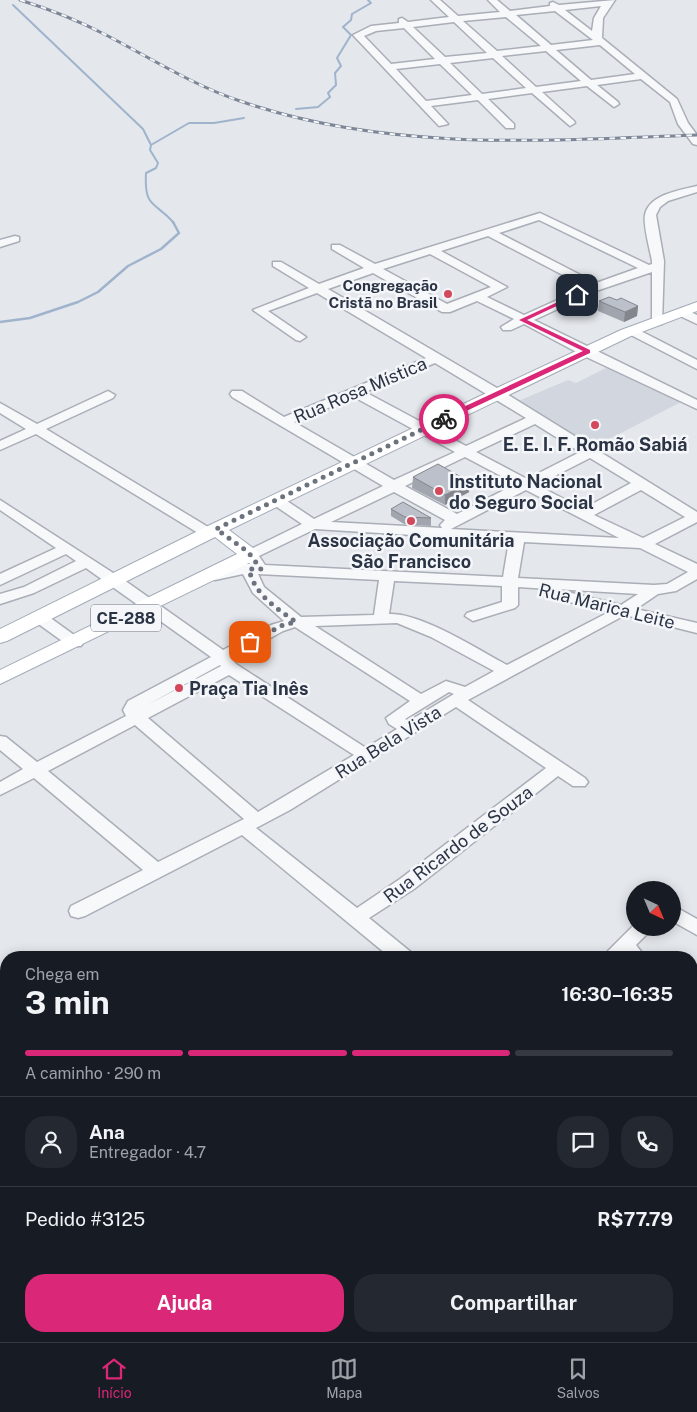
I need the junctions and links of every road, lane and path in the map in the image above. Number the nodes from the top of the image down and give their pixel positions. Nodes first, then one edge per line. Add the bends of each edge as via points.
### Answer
1 (435, 0) edge
2 (492, 0) edge
3 (547, 0) edge
4 (607, 1) edge
5 (557, 8) junction
6 (508, 14) junction
7 (397, 16) dead end
8 (456, 19) junction
9 (406, 25) junction
10 (601, 42) junction
11 (546, 47) junction
12 (494, 53) junction
13 (442, 60) junction
14 (388, 67) junction
15 (644, 76) junction
16 (589, 83) junction
17 (534, 90) junction
18 (481, 97) junction
19 (424, 104) junction
20 (614, 104) dead end
21 (570, 123) dead end
22 (443, 124) dead end
23 (510, 126) dead end
24 (697, 142) edge
25 (697, 189) edge
26 (487, 231) junction
27 (14, 238) dead end
28 (0, 244) edge
29 (336, 247) dead end
30 (431, 250) junction
31 (277, 264) dead end
32 (653, 267) junction
33 (374, 268) junction
34 (595, 287) junction
35 (317, 288) junction
36 (478, 297) junction
37 (692, 313) edge
38 (522, 320) junction
39 (658, 321) junction
40 (507, 327) dead end
41 (633, 331) junction
42 (300, 337) dead end
43 (587, 352) junction
44 (436, 358) junction
45 (697, 365) edge
46 (355, 392) junction
47 (237, 394) dead end
48 (497, 394) junction
49 (108, 395) dead end
50 (697, 405) edge
51 (0, 407) edge
52 (536, 418) junction
53 (284, 422) junction
54 (36, 429) junction
55 (422, 429) junction
56 (0, 446) edge
57 (464, 452) junction
58 (590, 452) junction
59 (351, 463) junction
60 (641, 484) junction
61 (526, 485) junction
62 (393, 487) junction
63 (276, 500) junction
64 (0, 504) edge
65 (583, 515) junction
66 (696, 517) edge
67 (456, 520) junction
68 (313, 525) junction
69 (212, 531) junction
70 (432, 532) junction
71 (516, 537) junction
72 (643, 544) junction
73 (65, 548) junction
74 (87, 562) junction
75 (253, 564) junction
76 (697, 572) edge
77 (388, 576) junction
78 (0, 580) edge
79 (114, 580) junction
80 (514, 583) junction
81 (654, 590) junction
82 (0, 599) edge
83 (151, 605) junction
84 (622, 611) junction
85 (473, 616) dead end
86 (39, 618) junction
87 (381, 619) junction
88 (296, 622) junction
89 (697, 628) edge
90 (0, 636) edge
91 (75, 643) junction
92 (226, 662) junction
93 (506, 671) junction
94 (0, 678) edge
95 (461, 697) junction
96 (421, 701) junction
97 (137, 718) junction
98 (409, 729) junction
99 (0, 741) edge
100 (367, 756) junction
101 (558, 768) junction
102 (34, 770) junction
103 (579, 782) dead end
104 (0, 789) edge
105 (251, 823) junction
106 (157, 872) junction
107 (78, 911) dead end
108 (356, 918) junction
109 (681, 918) edge
110 (697, 928) edge
111 (636, 936) edge
112 (396, 951) edge
113 (625, 951) edge

1 - 8 street
2 - 6 street
3 - 5 street
4 - 5 street
4 - 10 street via 597,27
5 - 6 street
5 - 10 street
6 - 8 street
6 - 11 street
7 - 9 street
8 - 9 street
8 - 12 street
9 - 13 street
9 - 14 street via 374,28 358,35
10 - 11 street
10 - 15 street
11 - 12 street
11 - 16 street
12 - 13 street
12 - 17 street
13 - 14 street
13 - 18 street
14 - 19 street
15 - 16 street
15 - 24 street via 676,103 683,124
16 - 17 street
16 - 20 street
17 - 18 street
17 - 21 street
18 - 19 street
18 - 23 street
19 - 22 street
25 - 32 street via 664,199 652,209
26 - 30 street
26 - 32 street via 540,216
26 - 34 street
27 - 28 street
29 - 33 street
30 - 33 street
30 - 36 street via 501,287
31 - 35 street
32 - 34 street
32 - 39 street
33 - 35 street
33 - 36 street via 446,309
34 - 38 street
35 - 42 street via 260,310
35 - 44 street
36 - 38 street
37 - 39 main road, CE-288
38 - 40 street
38 - 43 street
39 - 41 main road, CE-288
41 - 43 main road, CE-288
41 - 45 street
43 - 48 main road, CE-288
43 - 50 street
44 - 46 street, Rua Rosa Mística
44 - 48 street
46 - 53 street, Rua Rosa Mística
46 - 55 street
47 - 53 street
48 - 52 street
48 - 55 main road, CE-288
49 - 54 street
51 - 54 street
52 - 57 street
52 - 58 street
53 - 59 street
54 - 56 street
54 - 69 street
55 - 57 street
55 - 59 main road, CE-288
57 - 61 street
57 - 62 street
58 - 60 street
58 - 61 street
59 - 62 street
59 - 63 main road, CE-288
60 - 65 street
60 - 66 street
61 - 65 street
61 - 67 street
62 - 67 street
62 - 68 street
63 - 68 street
63 - 69 main road, CE-288
64 - 73 street
65 - 72 street
66 - 72 street
67 - 70 street
68 - 70 street
68 - 75 street
69 - 75 main road
69 - 79 main road, CE-288
70 - 71 street
71 - 72 street
71 - 80 street
72 - 76 street
73 - 74 street
73 - 78 street
74 - 79 street
74 - 82 street via 29,590
75 - 77 street
75 - 83 main road, CE-288 via 189,586
75 - 88 street via 252,580 258,590
76 - 81 street, Rua Bela Vista via 671,588
77 - 80 street
77 - 87 street
79 - 83 street
79 - 86 main road, CE-288
80 - 81 street
80 - 84 street, Rua Marica Leite
80 - 85 street via 510,605
81 - 84 street, Rua Bela Vista
83 - 91 main road, CE-288
83 - 92 street
84 - 89 street, Rua Marica Leite
84 - 93 street, Rua Bela Vista
86 - 90 main road, CE-288
86 - 91 street
87 - 88 street
87 - 93 street via 398,618 413,622
88 - 92 street via 277,628
88 - 96 street
91 - 94 main road, CE-288
92 - 97 street via 134,705 132,710
92 - 100 street
93 - 95 street, Rua Bela Vista
95 - 96 street via 453,686 446,686
95 - 98 street, Rua Bela Vista
95 - 101 street
96 - 98 street via 394,718
97 - 102 street
97 - 105 street
98 - 100 street, Rua Bela Vista
99 - 102 street
100 - 105 street, Rua Bela Vista
101 - 103 street
101 - 108 street, Rua Ricardo de Souza via 407,884
102 - 104 street
102 - 106 street
105 - 106 street, Rua Bela Vista
105 - 108 street
106 - 107 street, Rua Bela Vista
108 - 112 street
109 - 110 street
111 - 113 street

